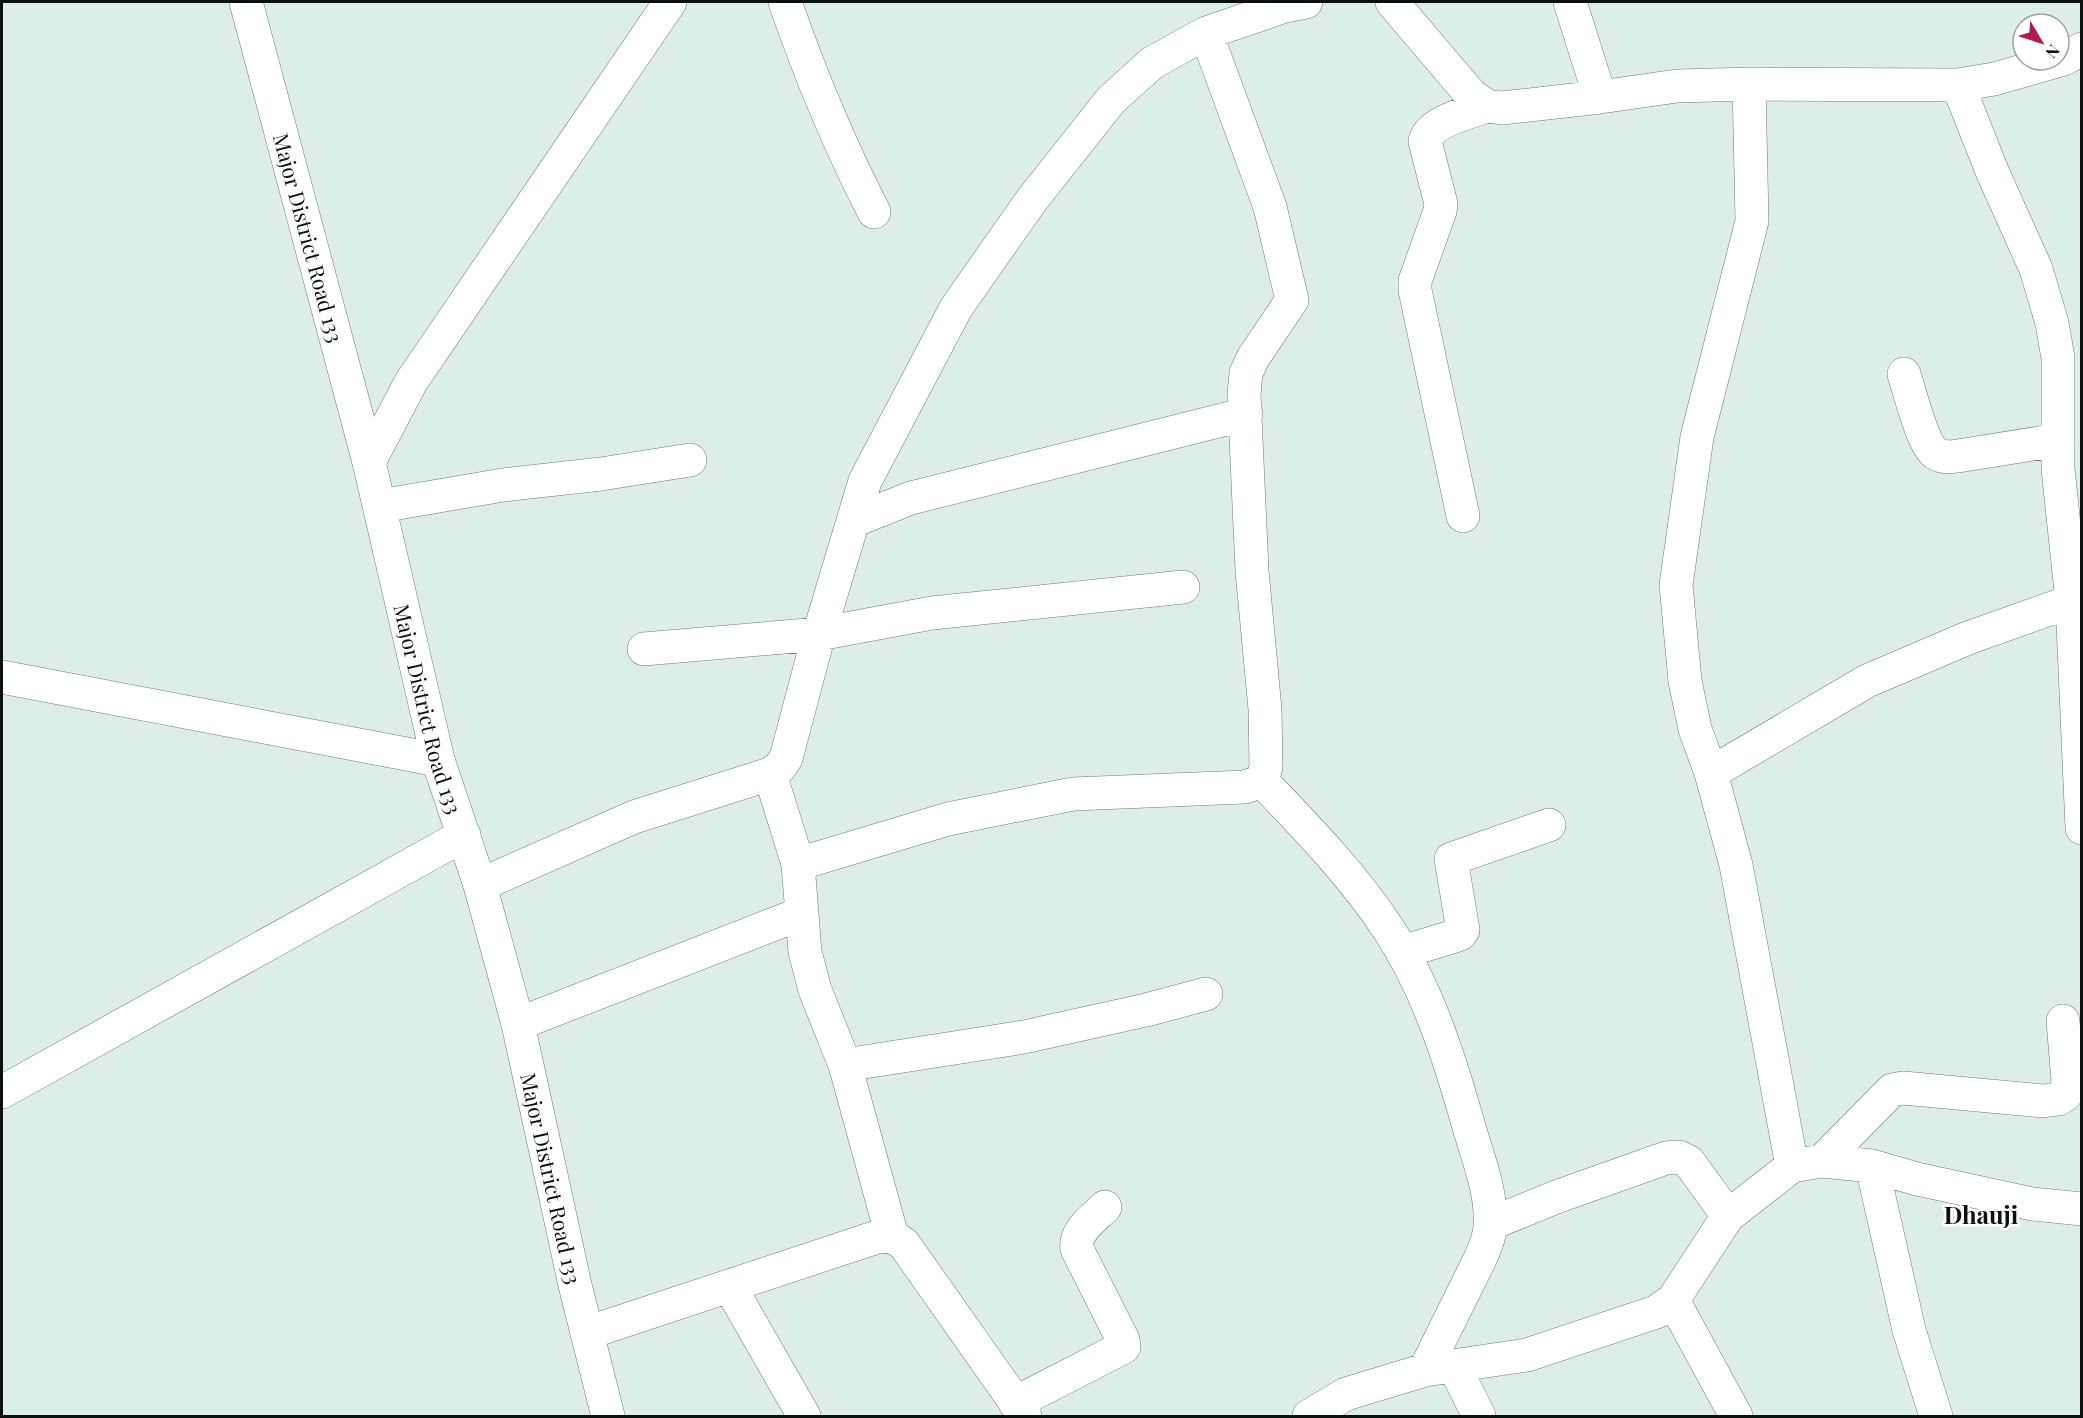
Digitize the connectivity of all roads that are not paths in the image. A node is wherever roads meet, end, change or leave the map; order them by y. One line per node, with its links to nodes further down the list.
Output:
1 (246, 2): 18 (street, Major District Road 133)
2 (670, 2): 18 (street)
3 (785, 2): 13 (street)
4 (1306, 2): 7 (street)
5 (1392, 2): 12 (street)
6 (1570, 2): 11 (street)
7 (1206, 33): 15 (street); 21 (street)
8 (2082, 49): 10 (street)
9 (1749, 84): 10 (street); 11 (street); 29 (street)
10 (1959, 85): 16 (street)
11 (1600, 97): 12 (street)
12 (1487, 106): 20 (street)
13 (874, 212)
14 (1904, 374): 16 (street)
15 (1246, 414): 21 (street); 31 (street)
16 (2058, 440): 23 (street)
17 (690, 460): 19 (street)
18 (369, 462): 19 (street, Major District Road 133)
19 (380, 506): 28 (street, Major District Road 133)
20 (1463, 516)
21 (853, 521): 24 (street)
22 (1183, 587): 24 (street)
23 (2072, 601): 27 (street); 29 (street)
24 (819, 634): 25 (street); 30 (street)
25 (644, 649)
26 (2, 677): 28 (street)
27 (2078, 679): 33 (street)
28 (438, 760): 34 (street, Major District Road 133)
29 (1711, 773): 44 (street)
30 (770, 774): 35 (street); 36 (street)
31 (1262, 781): 35 (street); 38 (street)
32 (1550, 825): 38 (street)
33 (2082, 828)
34 (464, 834): 36 (street, Major District Road 133); 43 (street)
35 (798, 864): 37 (street)
36 (480, 885): 41 (street, Major District Road 133)
37 (800, 914): 41 (street); 42 (street)
38 (1402, 951): 49 (street)
39 (1206, 994): 42 (street)
40 (2063, 1021): 44 (street)
41 (518, 1024): 53 (street, Major District Road 133)
42 (845, 1065): 50 (street)
43 (2, 1092)
44 (1807, 1164): 45 (street); 48 (street)
45 (1872, 1166): 47 (street); 61 (street)
46 (1105, 1207): 55 (street)
47 (2082, 1209)
48 (1728, 1216): 49 (street); 52 (street)
49 (1490, 1224): 54 (street)
50 (892, 1236): 51 (street); 55 (street)
51 (730, 1287): 53 (street); 57 (street)
52 (1673, 1300): 54 (street); 60 (street)
53 (587, 1334): 56 (street, Major District Road 133)
54 (1439, 1368): 58 (street); 59 (street)
55 (1020, 1410)
56 (608, 1416)
57 (804, 1416)
58 (1309, 1416)
59 (1479, 1416)
60 (1736, 1416)
61 (1936, 1416)

